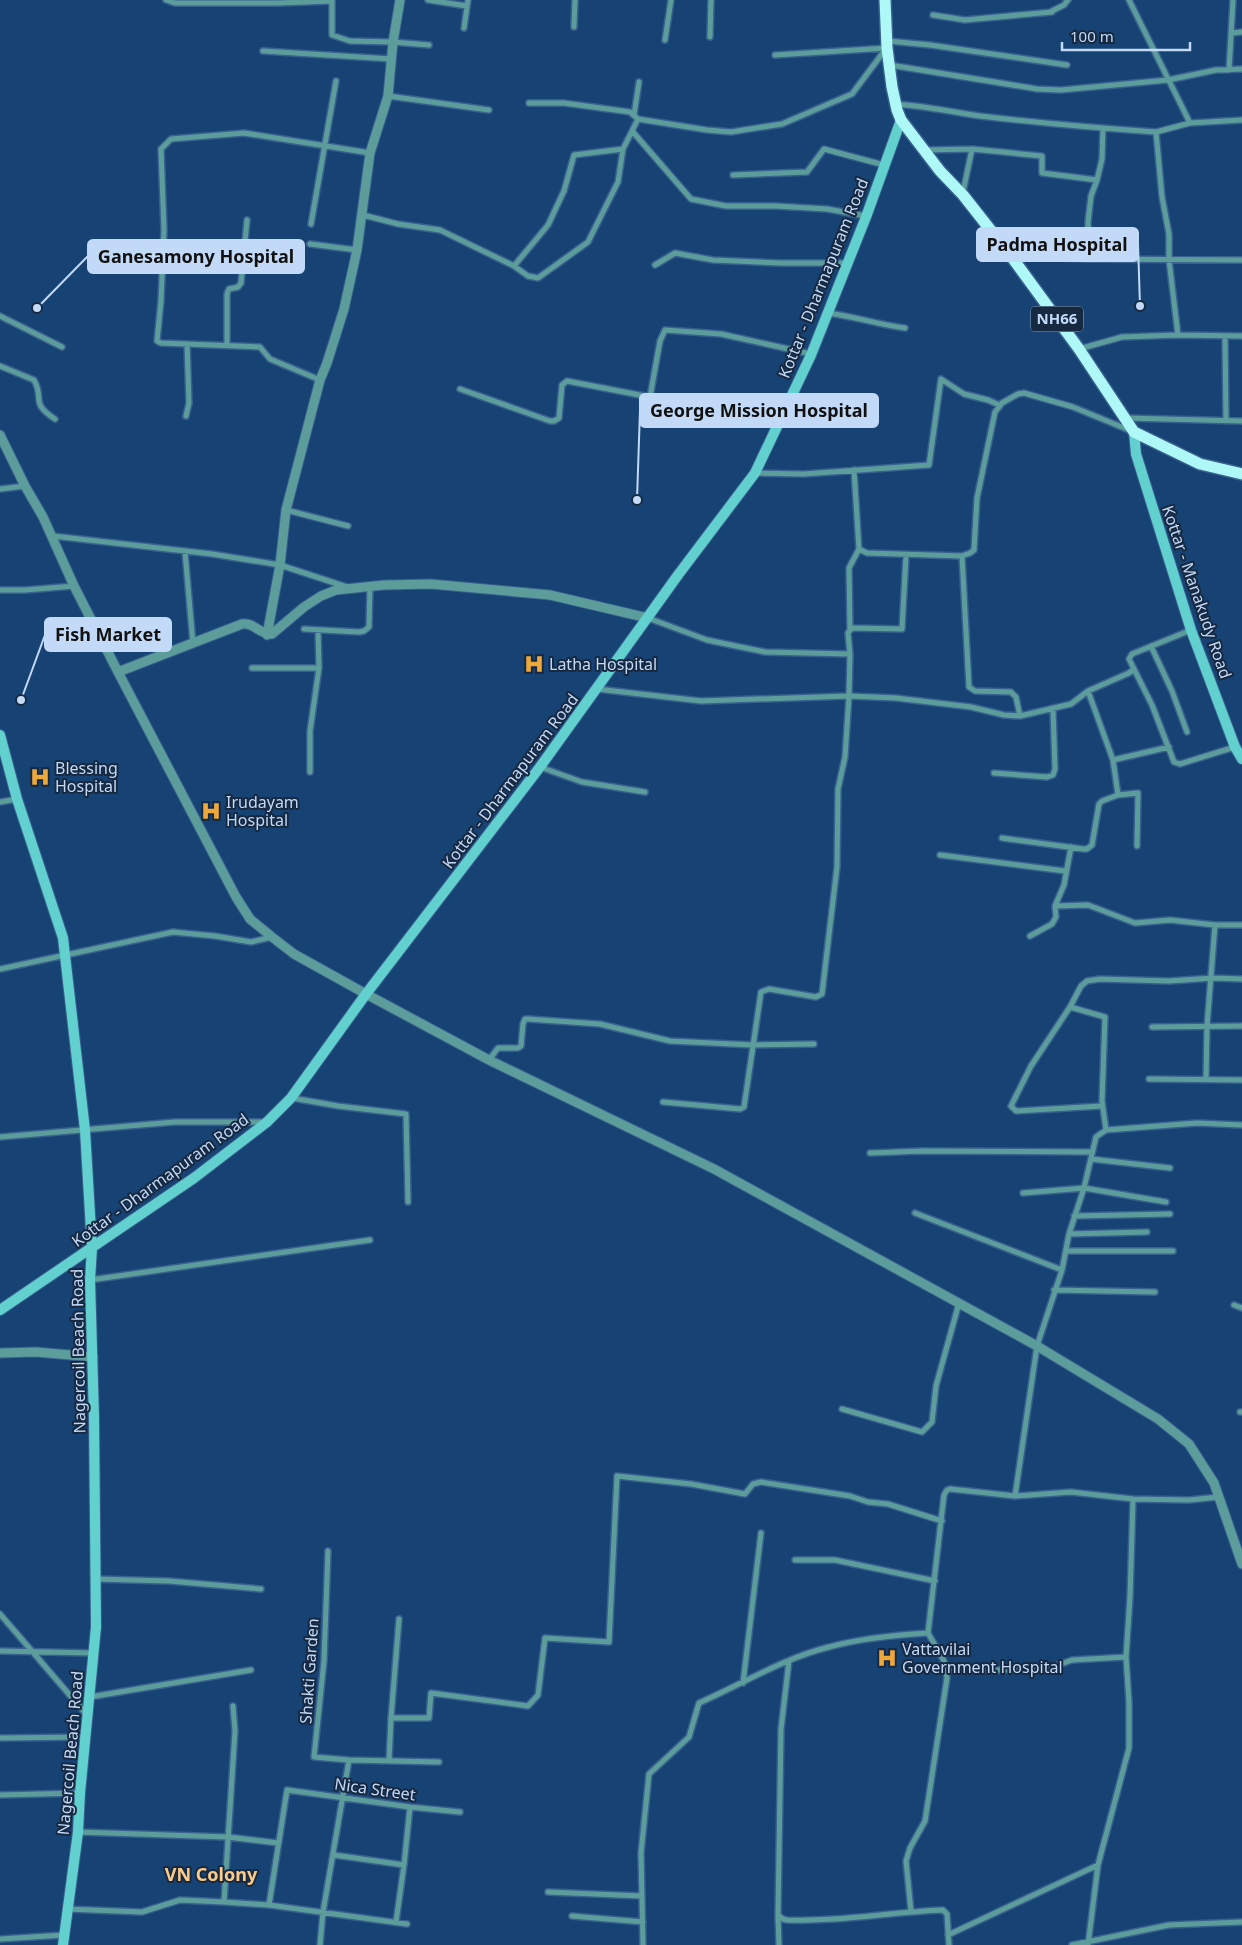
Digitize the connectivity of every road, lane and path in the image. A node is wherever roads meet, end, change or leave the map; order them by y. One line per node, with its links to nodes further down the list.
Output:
1 (166, 0): 2 (street)
2 (332, 0): 23 (street)
3 (400, 0): 23 (street)
4 (428, 0): 13 (street)
5 (468, 0): 13 (street)
6 (575, 0): 17 (street)
7 (671, 0): 22 (street)
8 (712, 0): 21 (street)
9 (885, 0): 24 (highway, NH66)
10 (1068, 0): 14 (street)
11 (1129, 0): 33 (street)
12 (1233, 0): 20 (street)
13 (467, 6): 18 (street)
14 (1052, 12): 15 (street); 16 (street)
15 (933, 15)
16 (1032, 16)
17 (574, 27)
18 (464, 28)
19 (1242, 32): 20 (street)
20 (1232, 33): 32 (street)
21 (710, 37)
22 (665, 40)
23 (393, 42): 25 (street); 28 (street)
24 (887, 44): 27 (street); 29 (highway, NH66); 30 (street); 40 (street)
25 (429, 45)
26 (263, 51): 28 (street)
27 (775, 55)
28 (391, 59): 36 (street)
29 (890, 65): 33 (street); 38 (highway, NH66)
30 (1067, 65)
31 (1242, 69): 32 (street)
32 (1230, 70): 33 (street)
33 (1168, 80): 43 (street)
34 (336, 81): 47 (street)
35 (639, 82): 40 (street)
36 (388, 96): 39 (street); 51 (street)
37 (529, 104): 40 (street)
38 (895, 104): 41 (highway, NH66); 44 (street)
39 (489, 110)
40 (636, 117): 45 (street)
41 (901, 120): 50 (highway, NH66); 52 (main road, Kottar - Dharmapuram Road)
42 (1242, 120): 43 (street)
43 (1190, 123): 46 (street)
44 (1103, 128): 46 (street); 54 (street)
45 (633, 132): 48 (street); 57 (street)
46 (1156, 132): 64 (street)
47 (324, 146): 51 (street); 59 (street); 75 (street)
48 (623, 149): 68 (street); 68 (street)
49 (972, 149): 50 (street); 54 (street); 55 (street)
50 (924, 150): 55 (highway, NH66)
51 (370, 153): 56 (street)
52 (884, 165): 53 (street); 57 (main road, Kottar - Dharmapuram Road)
53 (732, 175)
54 (1098, 180): 63 (street)
55 (963, 195): 62 (highway, NH66)
56 (363, 216): 61 (street); 68 (street)
57 (866, 217): 66 (main road, Kottar - Dharmapuram Road)
58 (247, 220): 76 (street)
59 (311, 224)
60 (310, 244): 61 (street)
61 (357, 250): 81 (street)
62 (1012, 256): 63 (street); 78 (highway, NH66)
63 (1089, 259): 64 (street)
64 (1169, 260): 65 (street); 72 (street)
65 (1242, 260)
66 (848, 262): 67 (street); 69 (main road, Kottar - Dharmapuram Road)
67 (655, 265)
68 (514, 266)
69 (827, 312): 71 (street); 79 (main road, Kottar - Dharmapuram Road)
70 (0, 316): 77 (street)
71 (905, 328)
72 (1178, 335): 73 (street); 78 (street)
73 (1225, 336): 74 (street); 89 (street)
74 (1242, 336)
75 (187, 344): 76 (street); 85 (street)
76 (226, 345): 81 (street)
77 (62, 347)
78 (1079, 349): 87 (highway, NH66)
79 (811, 355): 83 (street); 86 (main road, Kottar - Dharmapuram Road)
80 (0, 366): 88 (street)
81 (320, 380): 98 (street)
82 (460, 389): 83 (street)
83 (650, 397): 86 (street)
84 (999, 405): 91 (street); 93 (street); 104 (street)
85 (186, 416)
86 (780, 418): 94 (main road, Kottar - Dharmapuram Road)
87 (1126, 418): 89 (street); 91 (highway, NH66)
88 (55, 419)
89 (1226, 421): 90 (street)
90 (1242, 421)
91 (1134, 432): 95 (highway); 114 (main road, Kottar - Manakudy Road)
92 (0, 435): 96 (street)
93 (854, 470): 94 (street); 101 (street)
94 (755, 473): 110 (main road, Kottar - Dharmapuram Road)
95 (1242, 474)
96 (25, 486): 97 (street); 100 (street)
97 (0, 489)
98 (286, 510): 99 (street); 105 (street)
99 (348, 526)
100 (53, 536): 102 (street); 106 (street)
101 (859, 549): 103 (street); 113 (street)
102 (185, 552): 105 (street); 116 (street)
103 (906, 556): 104 (street); 113 (street)
104 (962, 556): 127 (street)
105 (280, 565): 108 (street); 115 (street)
106 (74, 586): 109 (street); 122 (street)
107 (370, 586): 108 (street); 110 (street); 112 (street)
108 (350, 588): 115 (street)
109 (0, 590)
110 (648, 618): 118 (street); 123 (main road, Kottar - Dharmapuram Road)
111 (304, 628): 112 (street)
112 (318, 630): 120 (street)
113 (850, 630): 118 (street)
114 (1191, 630): 117 (street); 131 (main road, Kottar - Manakudy Road)
115 (267, 635): 116 (street)
116 (193, 644): 122 (street)
117 (1151, 646): 121 (street); 128 (street)
118 (850, 654): 125 (street)
119 (252, 668): 120 (street)
120 (319, 668): 135 (street)
121 (1134, 669): 124 (street); 130 (street)
122 (118, 672): 150 (street)
123 (597, 689): 125 (street); 134 (main road, Kottar - Dharmapuram Road)
124 (1088, 691): 126 (street); 133 (street)
125 (849, 696): 127 (street); 161 (street)
126 (1054, 709): 127 (street); 136 (street)
127 (1020, 716)
128 (1187, 732)
129 (0, 735): 139 (main road, Nagercoil Beach Road)
130 (1169, 747): 131 (street); 133 (street)
131 (1235, 747): 132 (main road, Kottar - Manakudy Road)
132 (1242, 758)
133 (1113, 760): 138 (street)
134 (540, 767): 137 (street); 155 (main road, Kottar - Dharmapuram Road)
135 (310, 772)
136 (994, 773)
137 (645, 792)
138 (1118, 795): 142 (street); 143 (street)
139 (17, 799): 140 (street); 151 (main road, Nagercoil Beach Road)
140 (0, 802)
141 (1002, 838): 143 (street)
142 (1137, 846)
143 (1071, 847): 145 (street)
144 (940, 855): 145 (street)
145 (1065, 871): 146 (street)
146 (1055, 906): 148 (street); 149 (street)
147 (1242, 925): 148 (street)
148 (1215, 926): 153 (street)
149 (1030, 936)
150 (272, 937): 151 (street); 155 (street)
151 (64, 956): 152 (street); 171 (main road, Nagercoil Beach Road)
152 (0, 969)
153 (1212, 978): 154 (street); 156 (street); 157 (street)
154 (1242, 979)
155 (366, 994): 162 (street); 166 (main road, Kottar - Dharmapuram Road)
156 (1070, 1007): 168 (street); 168 (street)
157 (1208, 1026): 158 (street); 159 (street); 163 (street)
158 (1242, 1026)
159 (1152, 1027)
160 (814, 1044): 161 (street)
161 (753, 1045): 162 (street); 167 (street)
162 (490, 1060): 195 (street)
163 (1206, 1079): 164 (street); 165 (street)
164 (1149, 1080)
165 (1242, 1080)
166 (292, 1098): 169 (main road, Kottar - Dharmapuram Road); 180 (street)
167 (663, 1102)
168 (1102, 1106): 172 (street)
169 (267, 1122): 171 (street); 188 (main road, Kottar - Dharmapuram Road)
170 (1242, 1125): 172 (street)
171 (85, 1130): 173 (street); 188 (main road, Nagercoil Beach Road)
172 (1106, 1130): 174 (street)
173 (0, 1138)
174 (1092, 1152): 175 (street); 176 (street)
175 (870, 1153)
176 (1091, 1159): 177 (street); 178 (street)
177 (1170, 1168)
178 (1084, 1188): 179 (street); 181 (street); 184 (street)
179 (1024, 1193)
180 (408, 1202)
181 (1166, 1202)
182 (915, 1213): 191 (street)
183 (1170, 1214): 184 (street)
184 (1074, 1216): 186 (street)
185 (1147, 1232): 186 (street)
186 (1069, 1234): 189 (street)
187 (370, 1240): 192 (street)
188 (92, 1248): 192 (main road, Nagercoil Beach Road); 198 (main road, Kottar - Dharmapuram Road)
189 (1066, 1251): 190 (street); 191 (street)
190 (1172, 1251)
191 (1062, 1270): 193 (street)
192 (90, 1280): 201 (main road, Nagercoil Beach Road)
193 (1054, 1290): 194 (street); 199 (street)
194 (1155, 1292)
195 (959, 1302): 199 (street); 202 (street)
196 (1234, 1305): 197 (street)
197 (1242, 1308)
198 (0, 1310)
199 (1037, 1346): 203 (street); 204 (street)
200 (0, 1353): 201 (street)
201 (93, 1357): 211 (main road, Nagercoil Beach Road)
202 (842, 1409)
203 (1015, 1496): 205 (street); 206 (street)
204 (1219, 1497): 205 (street); 210 (street)
205 (1133, 1499): 220 (street)
206 (942, 1521): 212 (street); 228 (street)
207 (760, 1533): 224 (street)
208 (328, 1551): 231 (street, Shakti Garden)
209 (795, 1560): 212 (street)
210 (1242, 1564)
211 (96, 1578): 213 (street); 219 (main road, Nagercoil Beach Road)
212 (935, 1581): 216 (street)
213 (261, 1589)
214 (0, 1614): 218 (street)
215 (399, 1619): 228 (street)
216 (928, 1633): 221 (street); 223 (street)
217 (0, 1651): 218 (street)
218 (33, 1652): 219 (street); 227 (street)
219 (94, 1653): 225 (main road, Nagercoil Beach Road)
220 (1126, 1657): 223 (street); 244 (street)
221 (789, 1661): 224 (street); 252 (street)
222 (251, 1670): 225 (street)
223 (947, 1670): 250 (street)
224 (743, 1683): 246 (street)
225 (90, 1697): 227 (main road, Nagercoil Beach Road)
226 (233, 1706): 240 (street)
227 (88, 1717): 229 (main road, Nagercoil Beach Road)
228 (391, 1718): 232 (street)
229 (86, 1737): 230 (street); 234 (main road, Nagercoil Beach Road)
230 (0, 1738)
231 (349, 1760): 232 (street); 236 (street)
232 (389, 1761): 233 (street)
233 (439, 1762)
234 (80, 1794): 235 (street); 239 (main road, Nagercoil Beach Road)
235 (0, 1795)
236 (344, 1798): 237 (street, Nica Street); 241 (street, Nica Street); 242 (street)
237 (410, 1808): 238 (street, Nica Street); 243 (street)
238 (460, 1812)
239 (78, 1832): 240 (street); 249 (main road, Nagercoil Beach Road)
240 (228, 1837): 241 (street); 247 (street)
241 (278, 1843): 248 (street)
242 (334, 1855): 243 (street); 251 (street)
243 (404, 1865): 254 (street)
244 (1098, 1865): 258 (street); 261 (street)
245 (548, 1892): 246 (street)
246 (642, 1896): 255 (street)
247 (224, 1902): 248 (street); 249 (street)
248 (270, 1905): 251 (street)
249 (67, 1909): 260 (main road, Nagercoil Beach Road)
250 (911, 1911): 252 (street); 258 (street)
251 (324, 1912): 254 (street); 262 (street)
252 (778, 1915): 264 (street)
253 (572, 1916): 255 (street)
254 (396, 1922): 257 (street)
255 (643, 1922): 263 (street)
256 (1242, 1922): 261 (street)
257 (407, 1924)
258 (948, 1935): 265 (street)
259 (0, 1939): 260 (street)
260 (64, 1940)
261 (1088, 1943): 266 (street)
262 (320, 1945)
263 (643, 1945)
264 (779, 1945)
265 (949, 1945)
266 (1072, 1945)

